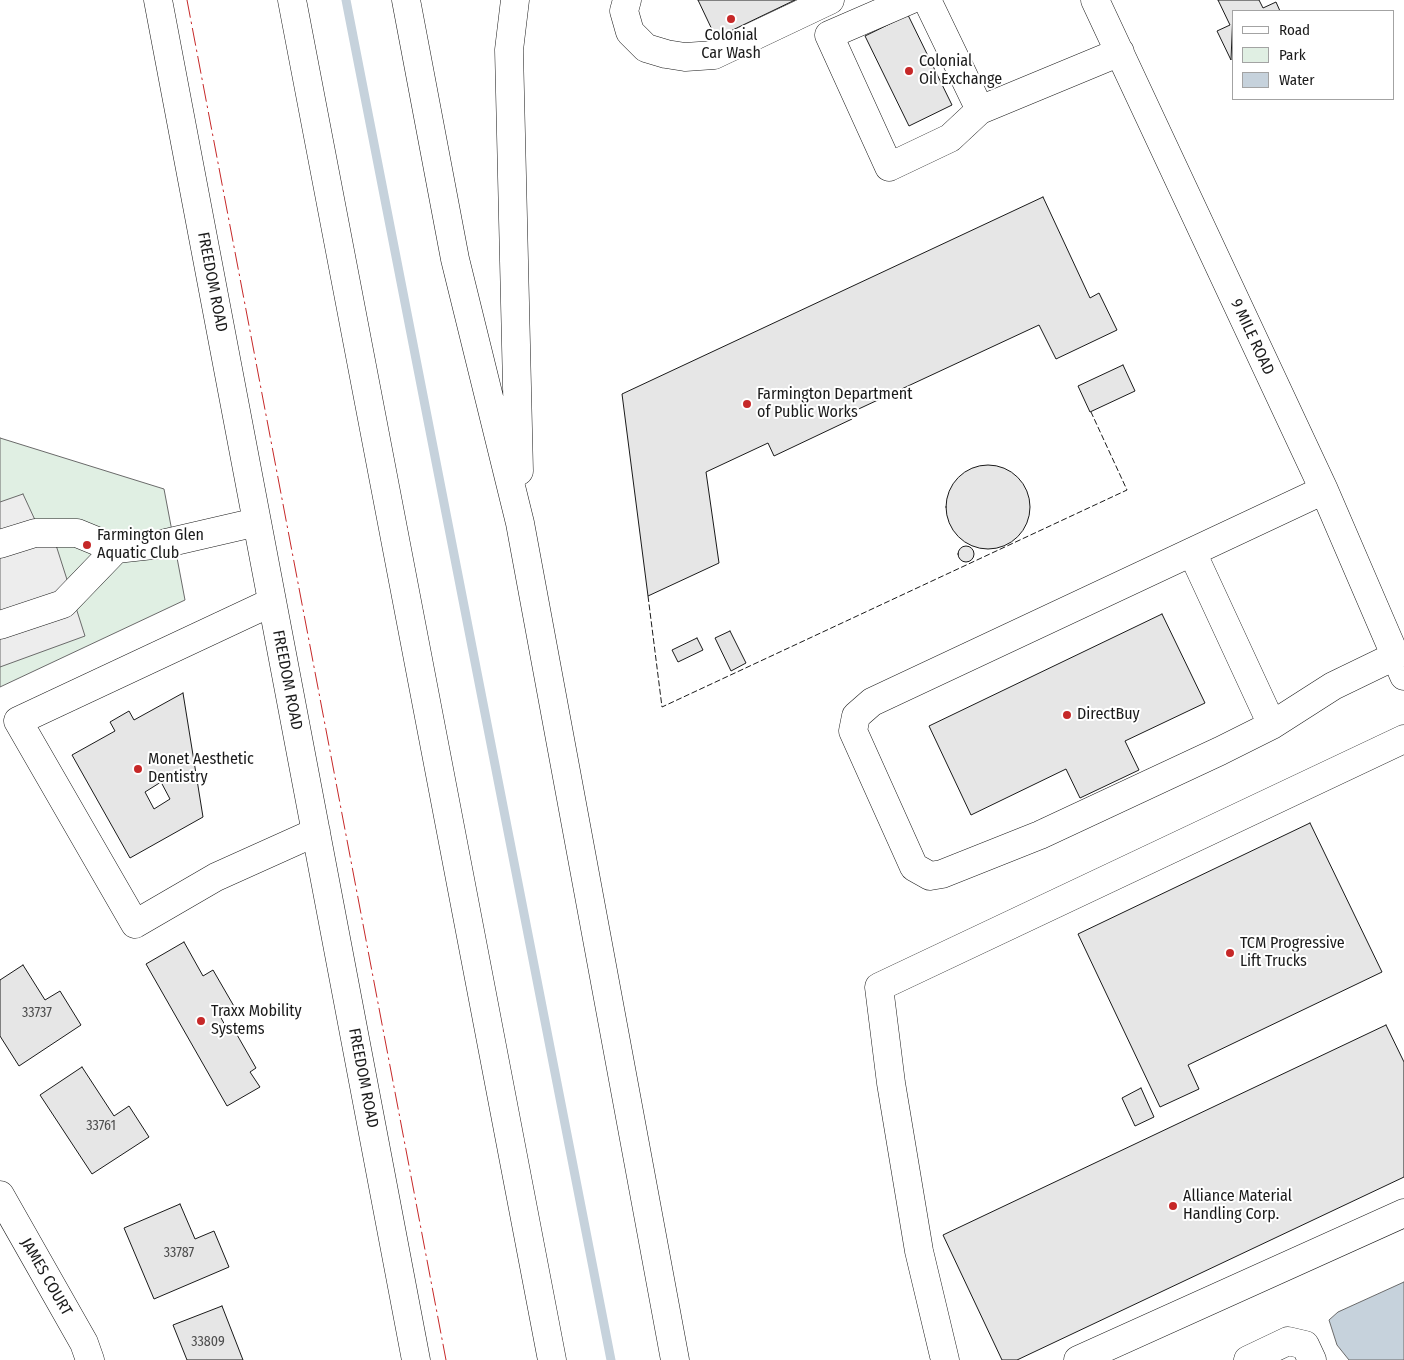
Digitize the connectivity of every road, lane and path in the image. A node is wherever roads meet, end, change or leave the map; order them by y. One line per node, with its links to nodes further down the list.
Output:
1 (158, 0): 13 (main road, FREEDOM ROAD)
2 (292, 0): 28 (main road)
3 (406, 0): 14 (main road)
4 (515, 0): 14 (main road)
5 (627, 0): 6 (main road)
6 (830, 0)
7 (910, 0): 11 (main road)
8 (927, 0): 11 (main road)
9 (1095, 0): 10 (main road, 9 MILE ROAD)
10 (1120, 52): 11 (main road); 12 (main road, 9 MILE ROAD)
11 (980, 110)
12 (1324, 490): 17 (main road); 20 (main road, 9 MILE ROAD)
13 (258, 522): 16 (main road); 18 (main road, FREEDOM ROAD)
14 (520, 523): 29 (main road)
15 (0, 544): 16 (main road)
16 (116, 548): 19 (main road)
17 (1192, 552): 21 (main road); 21 (main road)
18 (272, 602): 23 (main road, FREEDOM ROAD); 23 (main road)
19 (0, 625)
20 (1399, 666): 21 (main road)
21 (1272, 725)
22 (1404, 739): 30 (main road)
23 (316, 832): 27 (main road, FREEDOM ROAD)
24 (0, 1195): 26 (main road, JAMES COURT)
25 (1404, 1213): 31 (main road)
26 (90, 1360)
27 (416, 1360)
28 (552, 1360)
29 (675, 1360)
30 (945, 1360)
31 (1078, 1360)
32 (1248, 1360): 33 (main road)
33 (1312, 1360)

